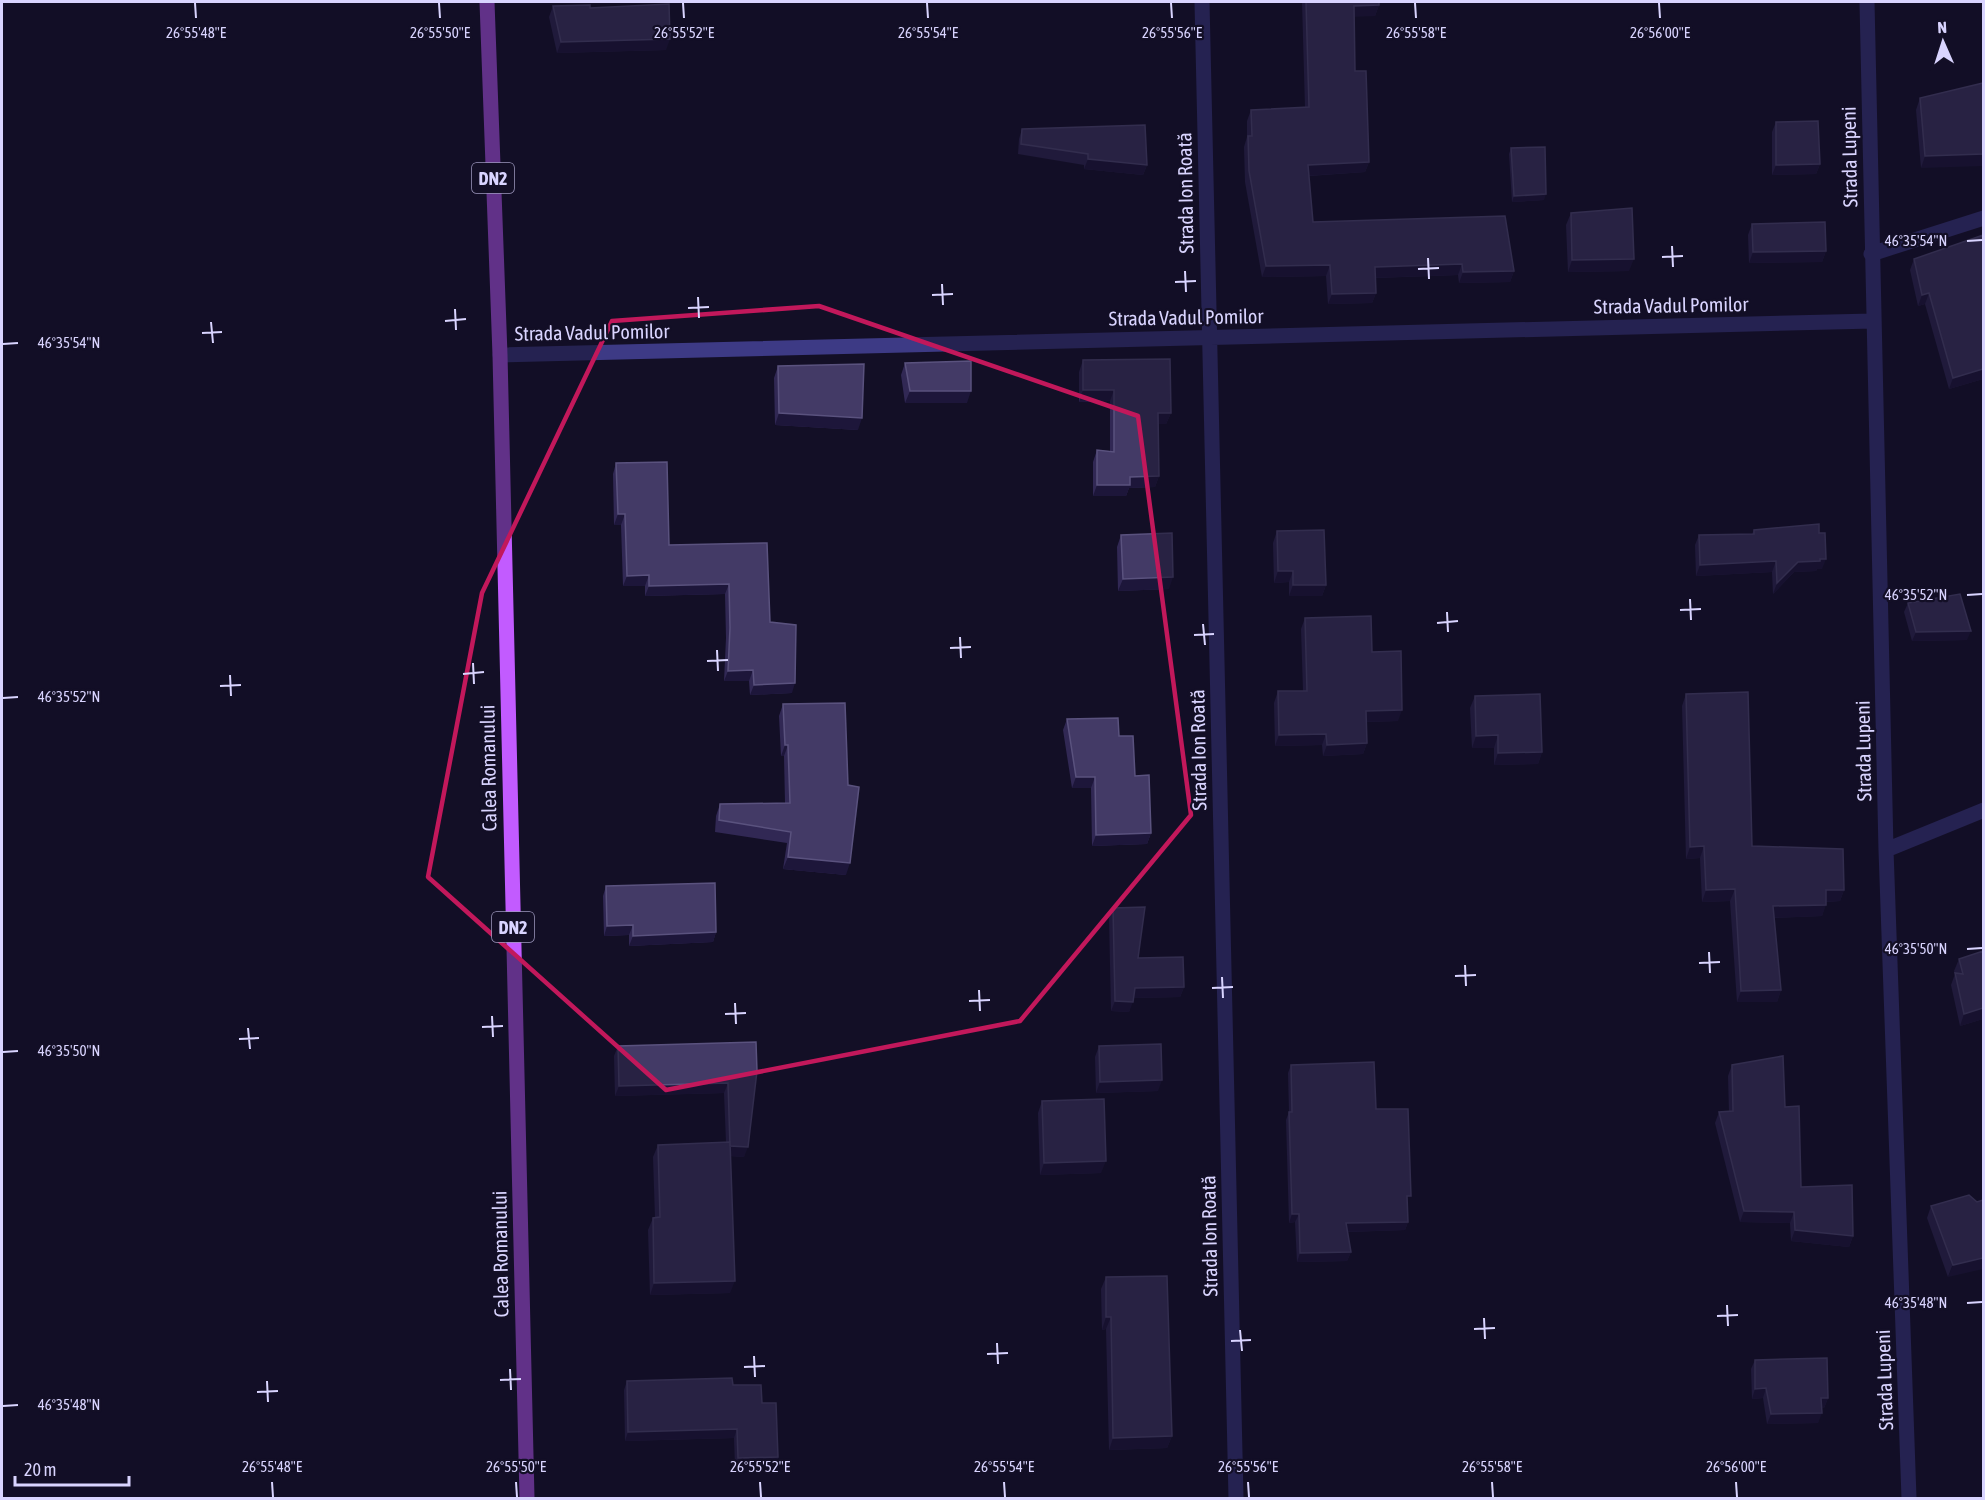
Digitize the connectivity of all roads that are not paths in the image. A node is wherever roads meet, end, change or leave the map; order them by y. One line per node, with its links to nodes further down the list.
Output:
1 (487, 2): 8 (main road, Calea Romanului / DN2)
2 (1202, 2): 7 (street, Strada Ion Roată)
3 (1867, 2): 5 (street, Strada Lupeni)
4 (1983, 218): 5 (street)
5 (1871, 254): 6 (street, Strada Lupeni)
6 (1873, 321): 7 (street, Strada Vadul Pomilor); 10 (street, Strada Lupeni)
7 (1209, 337): 8 (street, Strada Vadul Pomilor); 12 (street, Strada Ion Roată)
8 (500, 356): 11 (main road, Calea Romanului / DN2)
9 (1983, 810): 10 (street)
10 (1886, 850): 13 (street, Strada Lupeni)
11 (527, 1498)
12 (1236, 1498)
13 (1909, 1498)

